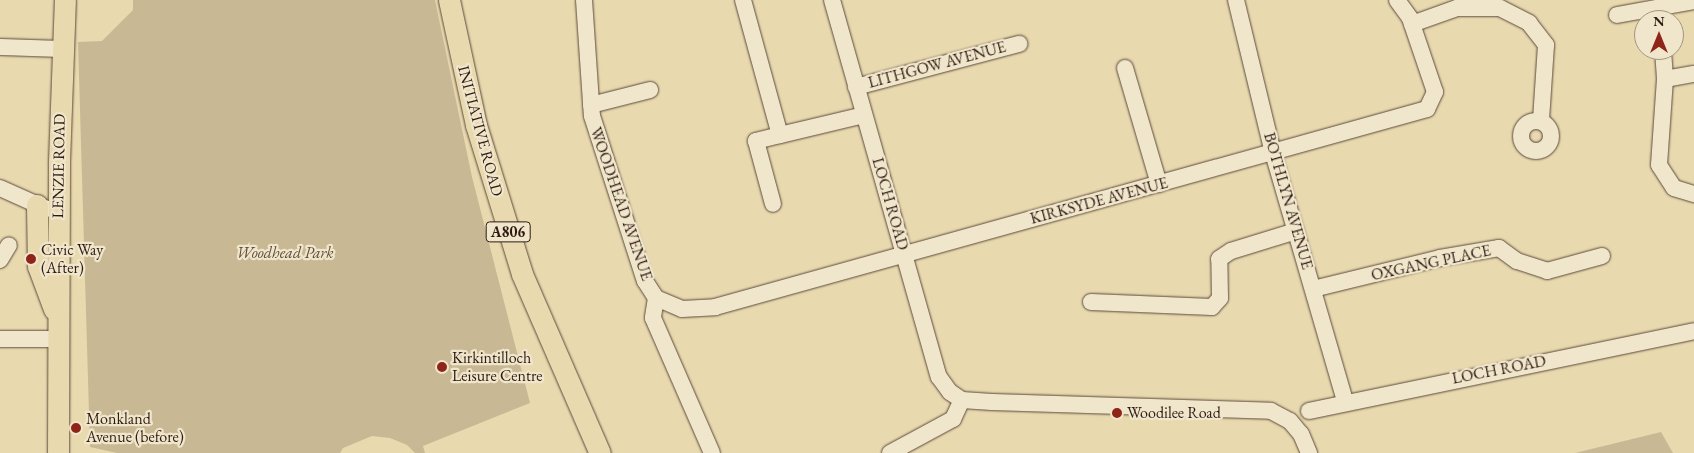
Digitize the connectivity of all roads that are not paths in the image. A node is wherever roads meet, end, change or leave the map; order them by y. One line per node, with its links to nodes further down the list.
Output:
1 (65, 0): 15 (main road, LENZIE ROAD)
2 (449, 0): 48 (main road, INITIATIVE ROAD / A806)
3 (584, 0): 22 (street, WOODHEAD AVENUE)
4 (744, 0): 25 (street)
5 (832, 0): 20 (street, LOCH ROAD)
6 (1236, 0): 26 (street, BOTHLYN AVENUE)
7 (1397, 0): 12 (street, KIRKSYDE AVENUE)
8 (1694, 1): 9 (street)
9 (1668, 10)
10 (1634, 15): 11 (street)
11 (1617, 16)
12 (1412, 24): 24 (street); 26 (street, KIRKSYDE AVENUE)
13 (1019, 44): 20 (street, LITHGOW AVENUE)
14 (0, 47): 15 (street)
15 (61, 49): 32 (main road, LENZIE ROAD)
16 (1663, 60): 19 (street)
17 (1125, 68): 27 (street)
18 (1694, 74): 19 (street)
19 (1665, 79): 29 (street)
20 (856, 87): 23 (street, LOCH ROAD)
21 (650, 90): 22 (street)
22 (591, 105): 39 (street, WOODHEAD AVENUE)
23 (864, 115): 25 (street); 35 (street, LOCH ROAD)
24 (1541, 121)
25 (780, 135): 30 (street)
26 (1273, 153): 27 (street, KIRKSYDE AVENUE); 33 (street, BOTHLYN AVENUE)
27 (1159, 184): 35 (street, KIRKSYDE AVENUE)
28 (0, 188): 31 (street)
29 (1694, 194)
30 (773, 204)
31 (36, 205): 32 (street); 41 (main road)
32 (58, 214): 41 (main road, LENZIE ROAD)
33 (1296, 231): 38 (street, BOTHLYN AVENUE); 40 (street)
34 (9, 245): 37 (street)
35 (904, 253): 39 (street, KIRKSYDE AVENUE); 44 (street, LOCH ROAD)
36 (1602, 256): 38 (street, OXGANG PLACE)
37 (0, 260)
38 (1313, 289): 45 (street, BOTHLYN AVENUE)
39 (656, 298): 49 (street, WOODHEAD AVENUE)
40 (1091, 302)
41 (58, 330): 43 (street); 47 (main road, LENZIE ROAD)
42 (1693, 332): 45 (street, LOCH ROAD)
43 (0, 339)
44 (962, 400): 50 (street); 51 (street)
45 (1345, 401): 46 (street, LOCH ROAD)
46 (1309, 411)
47 (58, 453)
48 (600, 453)
49 (712, 453)
50 (890, 453)
51 (1309, 453)

